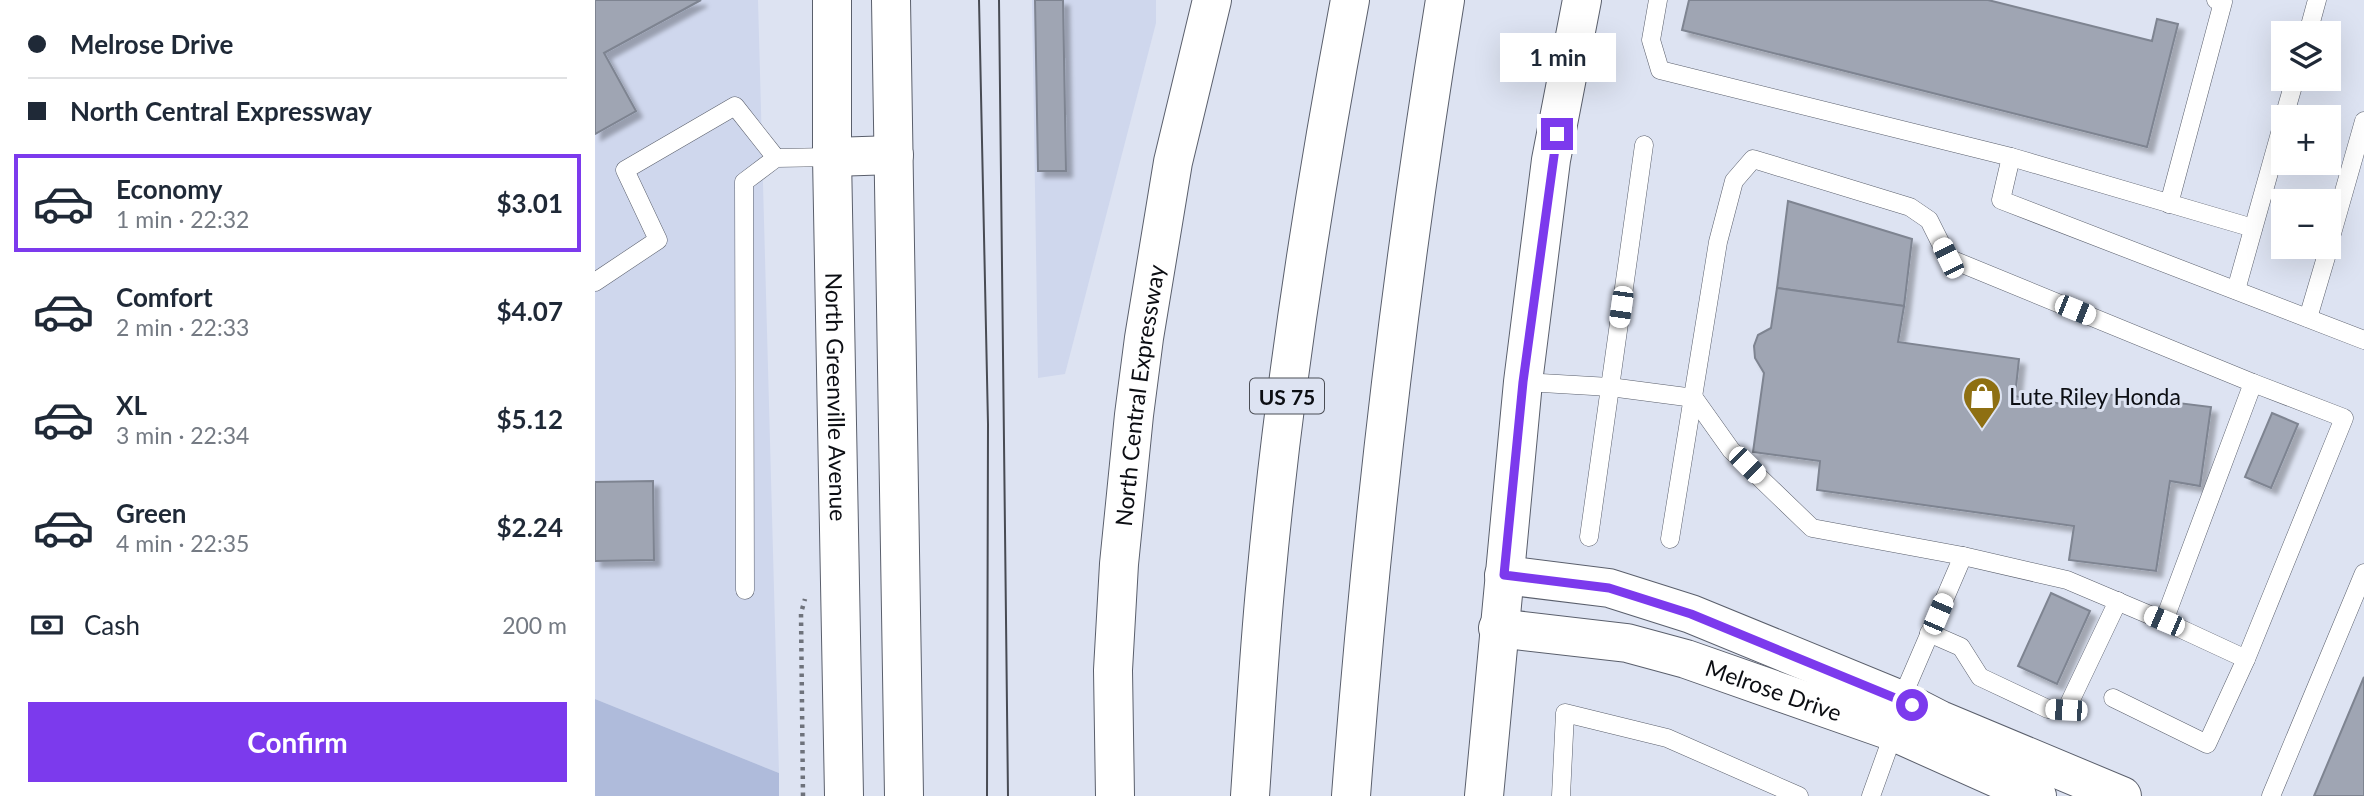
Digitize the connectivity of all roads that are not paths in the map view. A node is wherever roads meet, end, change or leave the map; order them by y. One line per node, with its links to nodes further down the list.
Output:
1 (832, 0): 14 (main road, North Greenville Avenue)
2 (891, 0): 13 (main road)
3 (1212, 0): 45 (main road, North Central Expressway)
4 (1350, 0): 46 (main road, US 75)
5 (1445, 0): 47 (main road)
6 (1582, 0): 26 (main road)
7 (1658, 0): 15 (lane)
8 (2216, 0): 19 (lane)
9 (2317, 0): 10 (lane)
10 (2311, 21)
11 (2364, 121): 18 (lane)
12 (1644, 145): 28 (lane)
13 (894, 155): 14 (main road); 44 (main road)
14 (832, 157): 16 (lane); 43 (main road, North Greenville Avenue)
15 (2011, 157): 19 (lane); 23 (lane)
16 (776, 158): 22 (lane); 35 (lane)
17 (2271, 164): 20 (lane)
18 (2341, 203)
19 (2169, 204): 20 (lane)
20 (2253, 228): 23 (lane)
21 (2325, 259): 24 (lane)
22 (595, 282)
23 (2236, 290): 24 (lane)
24 (2308, 318): 25 (lane)
25 (2364, 340)
26 (1523, 382): 28 (lane); 34 (main road)
27 (2253, 383): 29 (lane); 37 (lane); 40 (lane)
28 (1610, 387): 29 (lane); 30 (lane)
29 (1694, 398): 31 (lane); 32 (lane)
30 (1589, 537)
31 (1670, 539)
32 (1963, 556): 36 (lane); 39 (lane)
33 (2364, 573): 54 (lane)
34 (1504, 575): 38 (main road); 42 (main road, Melrose Drive)
35 (745, 590)
36 (2118, 601): 37 (lane); 39 (lane)
37 (2164, 621): 40 (lane)
38 (1498, 628): 42 (main road, Melrose Drive); 48 (main road)
39 (1929, 634): 42 (lane)
40 (2246, 659): 41 (lane)
41 (2113, 698)
42 (1897, 716): 51 (lane); 52 (main road, Melrose Drive); 53 (main road, Melrose Drive)
43 (844, 796)
44 (904, 796)
45 (1115, 796)
46 (1250, 796)
47 (1351, 796)
48 (1484, 796)
49 (1561, 796): 50 (lane)
50 (1799, 796)
51 (1871, 796)
52 (2038, 796)
53 (2122, 796)
54 (2271, 796)

